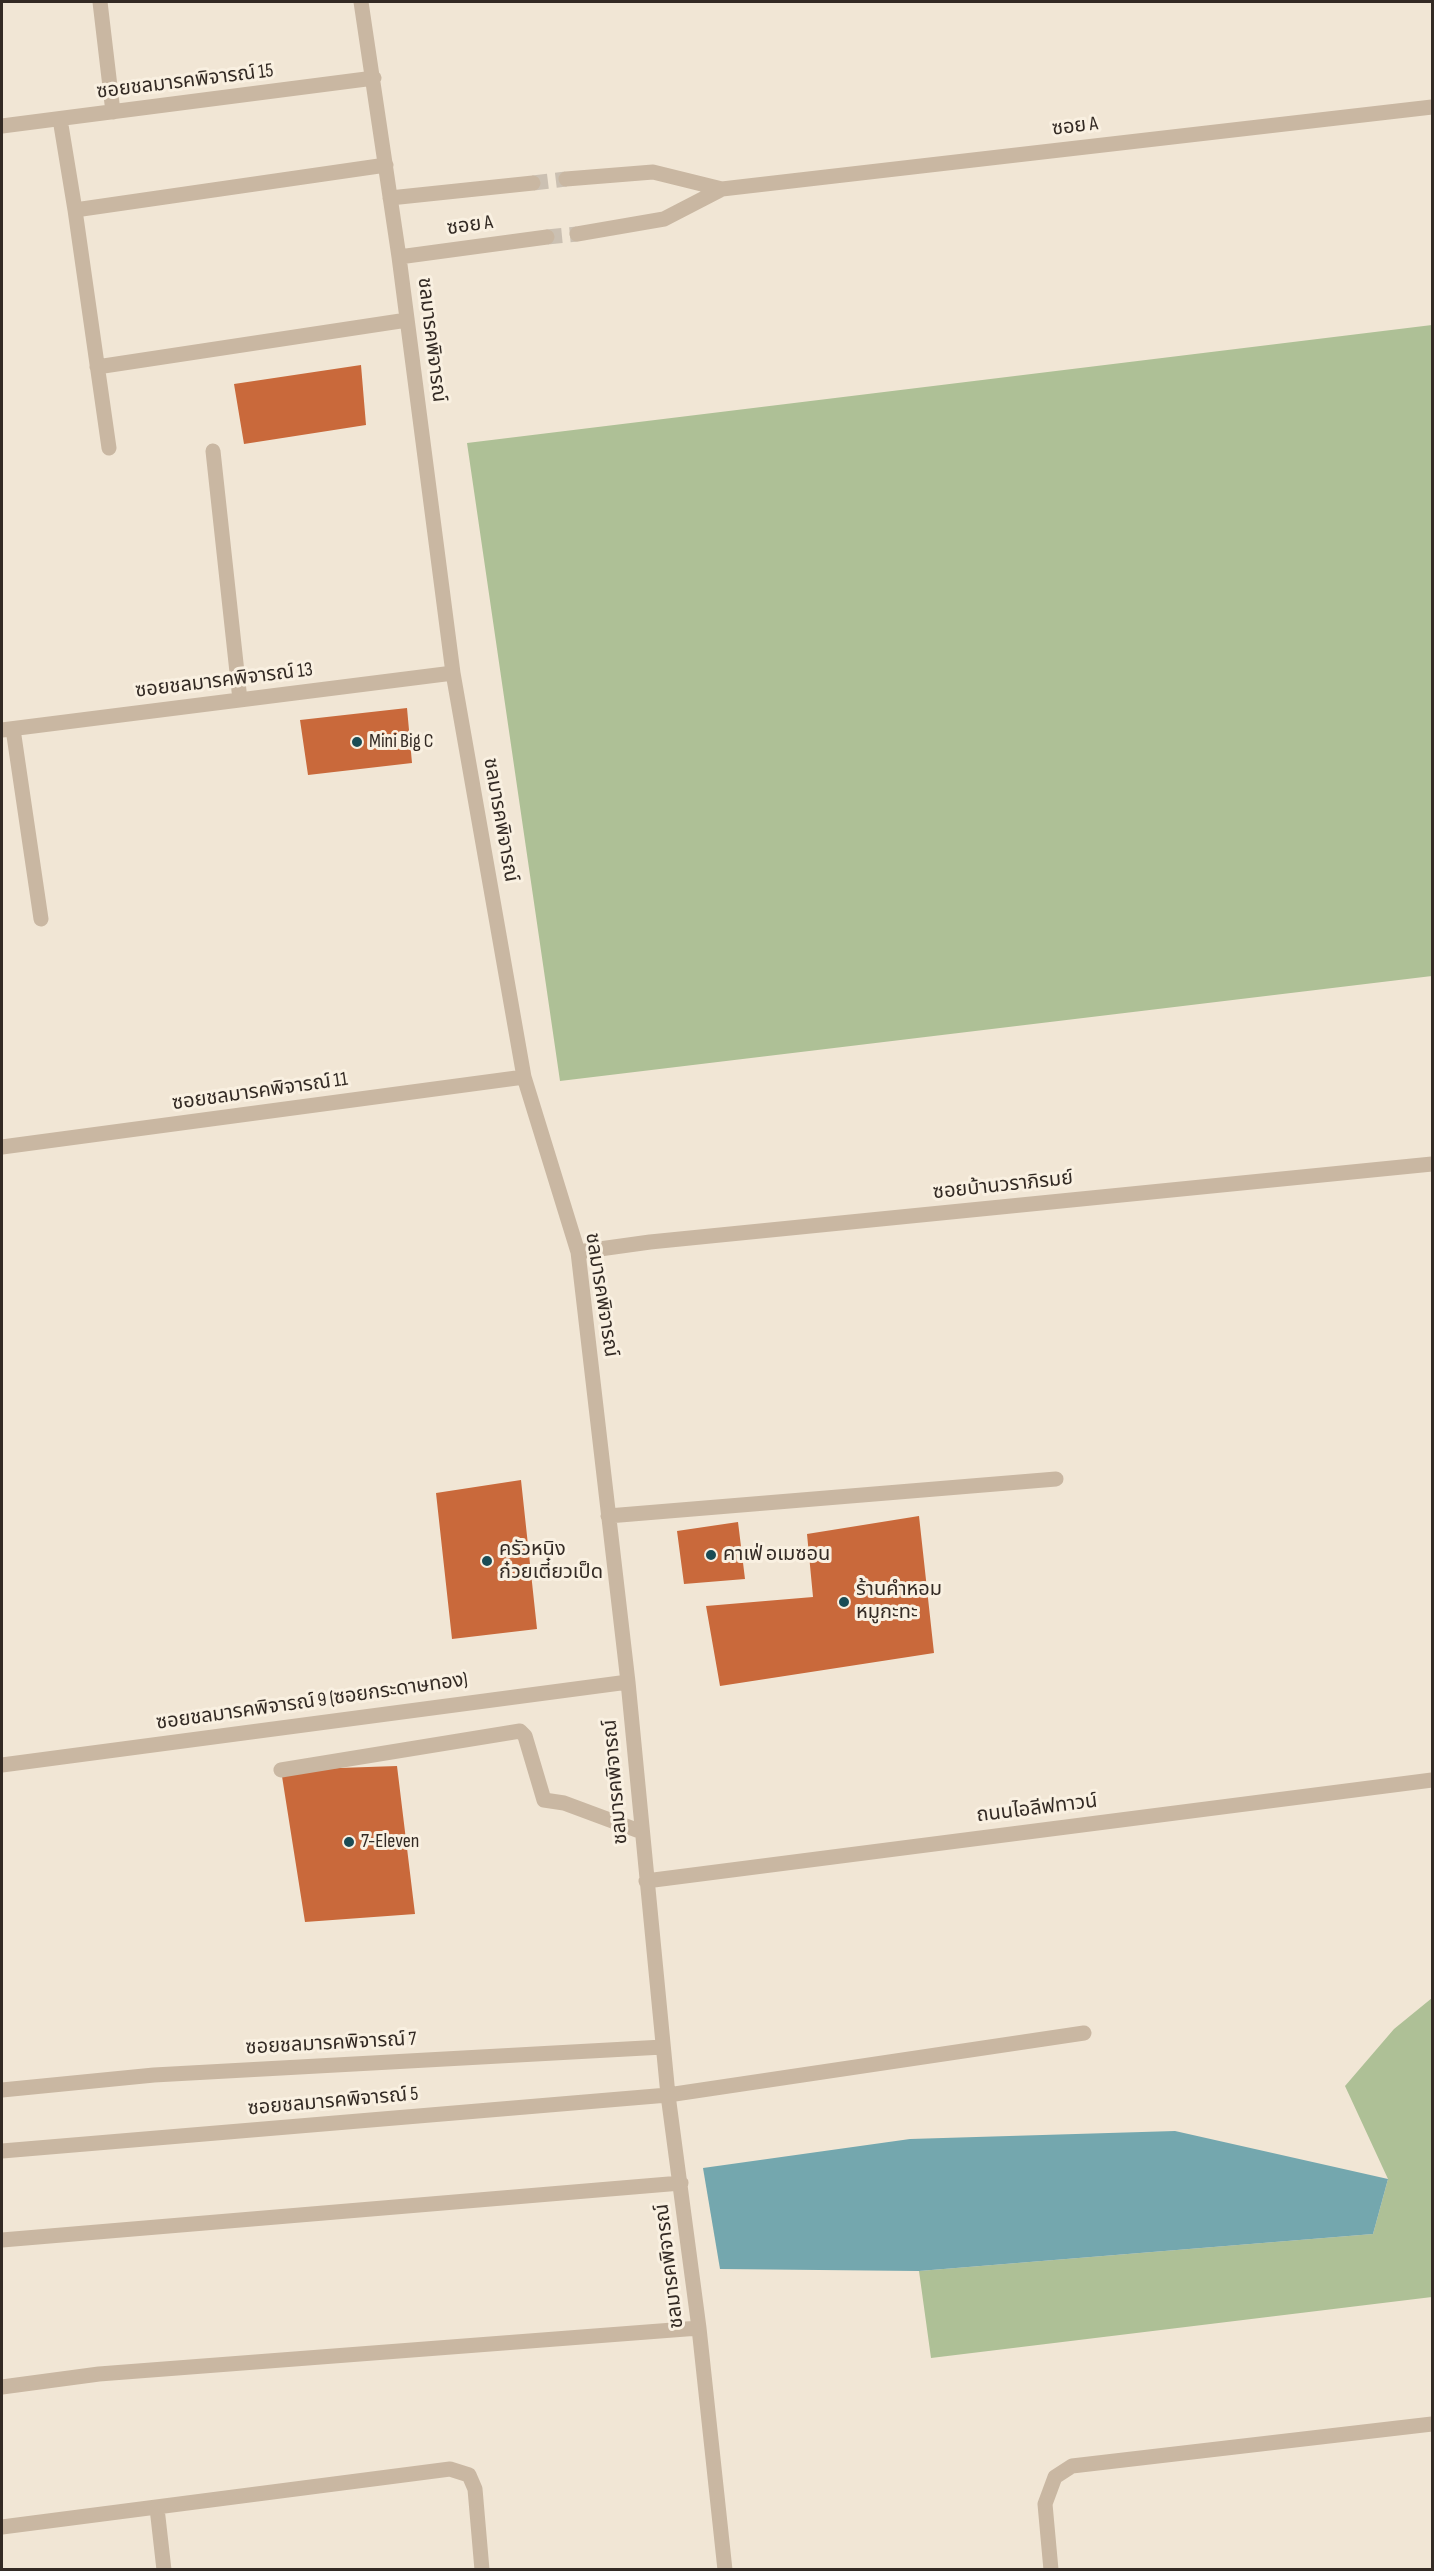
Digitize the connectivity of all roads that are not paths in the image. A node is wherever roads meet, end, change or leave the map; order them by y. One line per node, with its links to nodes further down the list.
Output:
1 (100, 2): 5 (street)
2 (361, 2): 3 (street, ชลมารคพิจารณ์)
3 (374, 78): 5 (street, ซอยชลมารคพิจารณ์ 15); 8 (street, ชลมารคพิจารณ์)
4 (1432, 107): 11 (street, ซอย A)
5 (113, 112): 6 (street, ซอยชลมารคพิจารณ์ 15)
6 (60, 119): 7 (street, ซอยชลมารคพิจารณ์ 15); 13 (street)
7 (2, 126)
8 (386, 165): 12 (street, ชลมารคพิจารณ์); 13 (street)
9 (567, 179): 11 (street, ซอย A)
10 (533, 183): 12 (street, ซอย A)
11 (722, 189): 14 (street, ซอย A)
12 (390, 198): 16 (street, ชลมารคพิจารณ์)
13 (75, 210): 18 (street)
14 (577, 234)
15 (547, 237): 16 (street, ซอย A)
16 (399, 257): 17 (street, ชลมารคพิจารณ์)
17 (407, 320): 18 (street); 21 (street, ชลมารคพิจารณ์)
18 (98, 367): 19 (street)
19 (109, 448)
20 (213, 452): 22 (street)
21 (453, 673): 22 (street, ซอยชลมารคพิจารณ์ 13); 25 (street, ชลมารคพิจารณ์)
22 (240, 700): 23 (street, ซอยชลมารคพิจารณ์ 13)
23 (7, 729): 24 (street)
24 (42, 919)
25 (524, 1077): 26 (street, ซอยชลมารคพิจารณ์ 11); 28 (street, ชลมารคพิจารณ์)
26 (2, 1148)
27 (1432, 1164): 28 (street, ซอยบ้านวราภิรมย์)
28 (578, 1252): 30 (street, ชลมารคพิจารณ์)
29 (1056, 1479): 30 (street)
30 (608, 1516): 31 (street, ชลมารคพิจารณ์)
31 (628, 1682): 32 (street, ซอยชลมารคพิจารณ์ 9 (ซอยกระดาษทอง)); 35 (street, ชลมารคพิจารณ์)
32 (2, 1765)
33 (281, 1770): 35 (street)
34 (1432, 1780): 36 (street, ถนนไอลีฟทาวน์)
35 (642, 1832): 36 (street, ชลมารคพิจารณ์)
36 (646, 1881): 38 (street, ชลมารคพิจารณ์)
37 (1084, 2033): 40 (street, ซอยชลมารคพิจารณ์ 5)
38 (663, 2047): 39 (street, ซอยชลมารคพิจารณ์ 7); 40 (street, ชลมารคพิจารณ์)
39 (2, 2090)
40 (668, 2095): 41 (street, ซอยชลมารคพิจารณ์ 5); 42 (street, ชลมารคพิจารณ์)
41 (2, 2151)
42 (681, 2183): 43 (street); 44 (street, ชลมารคพิจารณ์)
43 (2, 2240)
44 (699, 2328): 45 (street); 51 (street, ชลมารคพิจารณ์)
45 (2, 2387)
46 (1432, 2424): 52 (street)
47 (157, 2508): 48 (street); 49 (street); 50 (street)
48 (2, 2527)
49 (164, 2570)
50 (482, 2570)
51 (725, 2570)
52 (1051, 2570)

